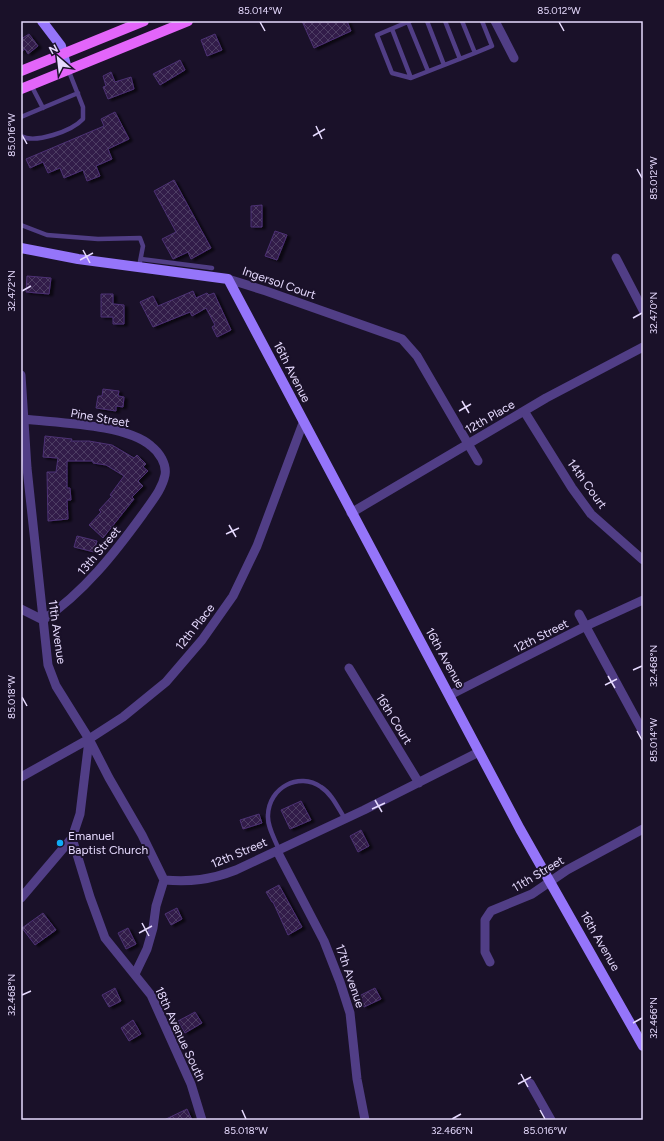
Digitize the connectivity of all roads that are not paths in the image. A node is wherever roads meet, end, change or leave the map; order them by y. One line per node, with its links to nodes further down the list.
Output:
1 (42, 21): 11 (street)
2 (144, 21): 11 (main road)
3 (409, 21): 10 (lane); 18 (lane)
4 (427, 21): 15 (lane)
5 (445, 21): 14 (lane)
6 (462, 21): 12 (lane)
7 (482, 21): 12 (lane)
8 (495, 21): 13 (street)
9 (185, 22): 16 (main road)
10 (392, 29): 19 (lane); 19 (lane)
11 (63, 53): 16 (street); 17 (main road)
12 (476, 53): 14 (lane)
13 (514, 58)
14 (460, 59): 15 (lane)
15 (444, 65): 18 (lane)
16 (67, 69): 20 (main road); 22 (lane)
17 (21, 71)
18 (428, 71): 19 (lane)
19 (411, 78)
20 (31, 85): 21 (main road); 23 (lane)
21 (21, 89)
22 (78, 93): 23 (lane); 25 (lane)
23 (43, 108): 24 (lane)
24 (21, 117)
25 (21, 136)
26 (21, 225): 29 (lane)
27 (21, 248): 29 (street, Ingersol Court)
28 (616, 258): 32 (street)
29 (140, 263): 30 (lane); 31 (street, Ingersol Court)
30 (212, 268)
31 (228, 279): 38 (street, 16th Avenue); 39 (street, Ingersol Court)
32 (640, 297): 33 (street)
33 (643, 310)
34 (643, 346): 36 (street, 12th Place)
35 (21, 375): 37 (street, 11th Avenue)
36 (524, 411): 39 (street, 12th Place); 43 (street, 14th Court)
37 (23, 420): 41 (street, Pine Street); 47 (street, 11th Avenue)
38 (303, 424): 42 (street, 16th Avenue); 52 (street, 12th Place)
39 (469, 443): 40 (street); 42 (street, 12th Place)
40 (478, 461)
41 (164, 463): 47 (street, 13th Street)
42 (351, 513): 50 (street, 16th Avenue)
43 (643, 560)
44 (643, 600): 48 (street, 12th Street)
45 (21, 610): 47 (street)
46 (579, 614): 48 (street)
47 (43, 620): 52 (street, 11th Avenue)
48 (586, 626): 50 (street, 12th Street); 51 (street)
49 (349, 668): 55 (street, 16th Court)
50 (450, 695): 53 (street, 16th Avenue)
51 (643, 732)
52 (89, 739): 54 (street, 12th Place); 58 (street); 60 (street)
53 (479, 752): 55 (street, 12th Street); 61 (street, 16th Avenue)
54 (21, 777)
55 (419, 783): 56 (street, 12th Street)
56 (345, 819): 59 (street, 12th Street); 59 (lane, 12th Street)
57 (643, 829): 61 (street, 11th Street)
58 (72, 838): 62 (street); 64 (street, 18th Avenue South)
59 (278, 850): 60 (street, 12th Street); 68 (street, 17th Avenue)
60 (164, 880): 64 (street)
61 (551, 882): 63 (street, 11th Street); 65 (street, 16th Avenue)
62 (21, 898)
63 (490, 962)
64 (135, 974): 67 (street, 18th Avenue South)
65 (643, 1046)
66 (530, 1083): 69 (street)
67 (202, 1120)
68 (364, 1120)
69 (551, 1120)

